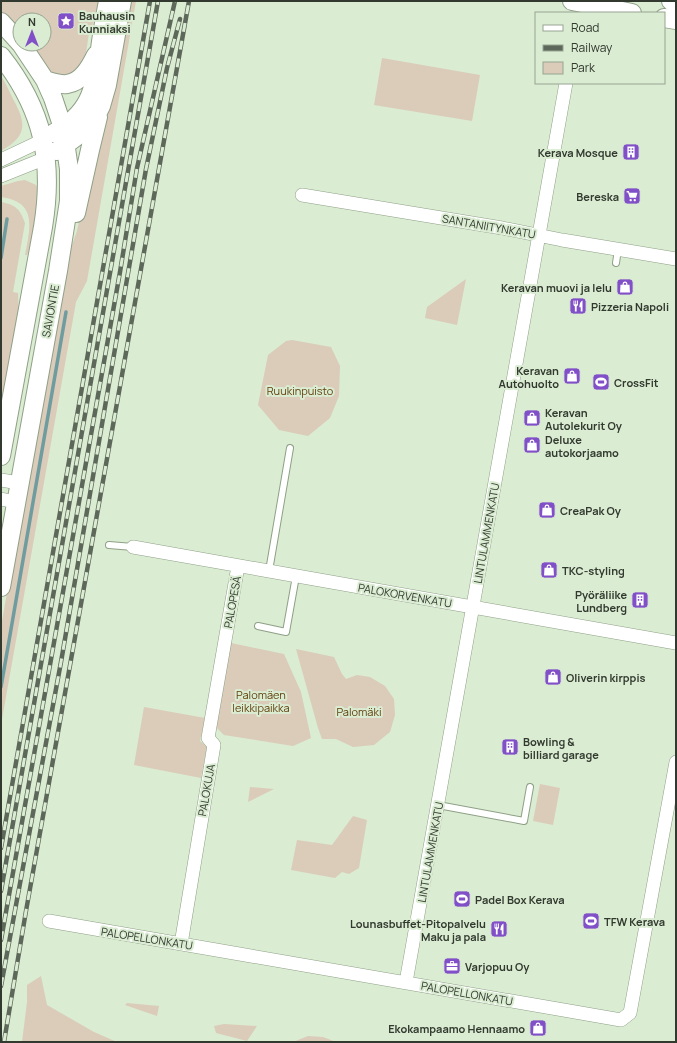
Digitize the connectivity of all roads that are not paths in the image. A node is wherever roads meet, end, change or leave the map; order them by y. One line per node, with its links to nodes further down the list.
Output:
1 (108, 1): 11 (main road)
2 (122, 1): 16 (main road)
3 (671, 1): 4 (main road)
4 (676, 2)
5 (579, 4): 6 (main road)
6 (626, 12)
7 (665, 18): 8 (main road)
8 (676, 20)
9 (1, 22): 10 (main road, SAVIONTIE)
10 (12, 35)
11 (100, 49): 14 (main road); 17 (main road)
12 (26, 52): 14 (main road, SAVIONTIE)
13 (1, 56): 18 (main road, SAVIONTIE)
14 (45, 80): 17 (main road, SAVIONTIE)
15 (566, 84): 23 (street, LINTULAMMENKATU)
16 (101, 106): 17 (main road); 27 (main road)
17 (64, 137): 18 (main road); 19 (main road); 27 (main road, SAVIONTIE)
18 (43, 140): 19 (main road, SAVIONTIE); 20 (street)
19 (46, 158): 21 (street); 29 (main road, SAVIONTIE)
20 (1, 160)
21 (1, 176)
22 (302, 195): 23 (street, SANTANIITYNKATU)
23 (540, 235): 24 (street, SANTANIITYNKATU); 39 (street, LINTULAMMENKATU)
24 (618, 249): 25 (street, SANTANIITYNKATU); 26 (lane)
25 (676, 259)
26 (616, 263)
27 (58, 271): 31 (main road, SAVIONTIE)
28 (290, 448): 36 (lane)
29 (1, 456)
30 (1, 480): 31 (street)
31 (19, 483): 32 (main road, SAVIONTIE)
32 (8, 500): 38 (main road, SAVIONTIE)
33 (109, 545): 34 (lane)
34 (133, 547): 35 (street, PALOKORVENKATU)
35 (238, 566): 36 (street, PALOKORVENKATU); 41 (street, PALOPESÄ)
36 (269, 571): 37 (street, PALOKORVENKATU)
37 (296, 576): 39 (street, PALOKORVENKATU); 40 (lane)
38 (1, 587)
39 (473, 607): 42 (street, PALOKORVENKATU); 45 (street, LINTULAMMENKATU)
40 (258, 626)
41 (225, 638): 47 (street, PALOKUJA)
42 (676, 643)
43 (676, 762): 48 (street, PALOPELLONKATU)
44 (530, 787): 45 (lane)
45 (438, 805): 48 (street, LINTULAMMENKATU)
46 (49, 921): 47 (street, PALOPELLONKATU)
47 (181, 944): 48 (street, PALOPELLONKATU)
48 (406, 982)

